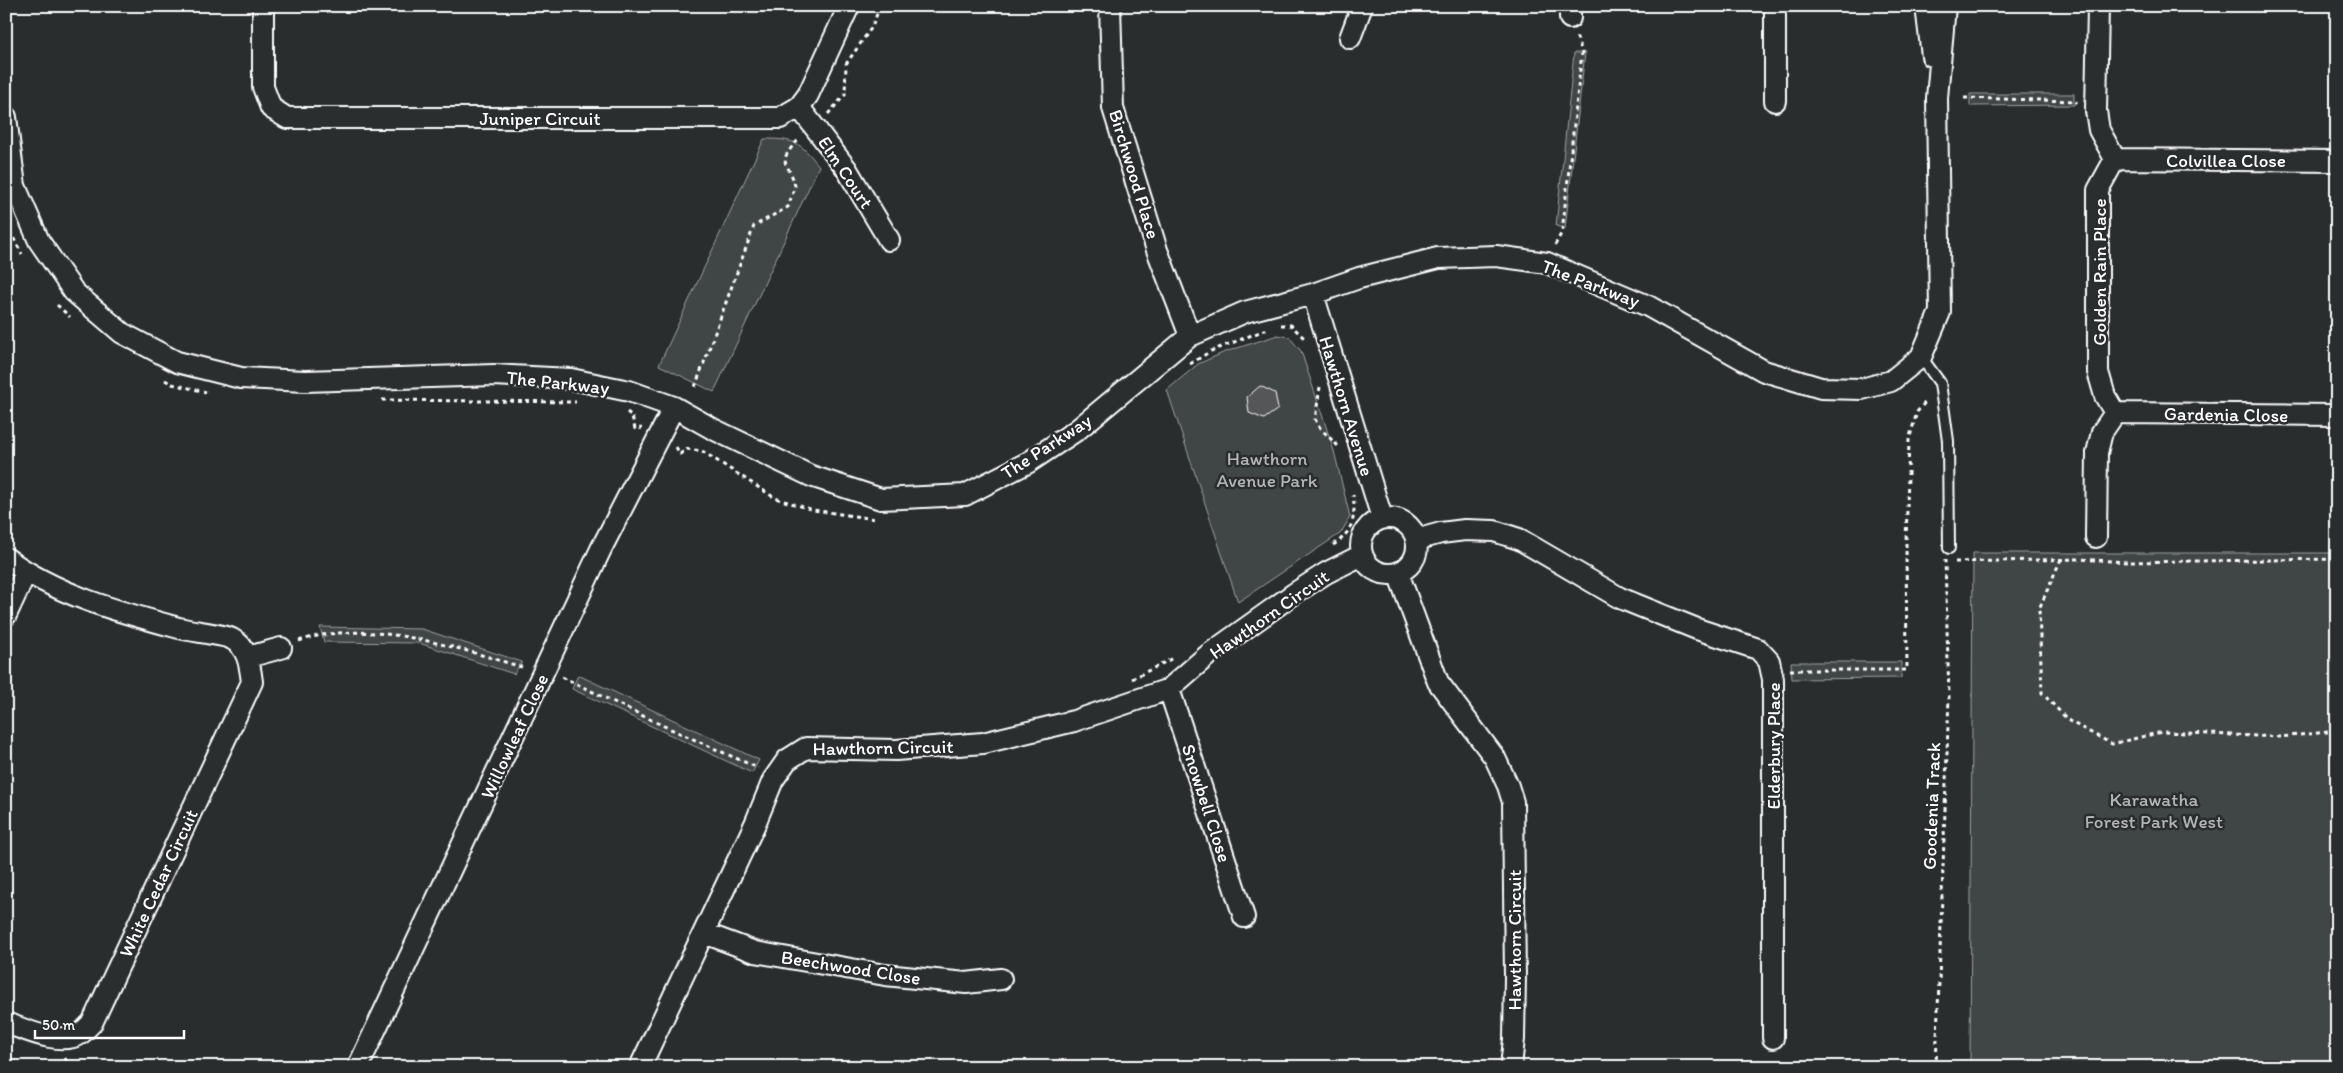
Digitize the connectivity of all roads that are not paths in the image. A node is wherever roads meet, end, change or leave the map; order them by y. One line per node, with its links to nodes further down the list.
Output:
1 (263, 6): 12 (street, Juniper Circuit)
2 (849, 6): 12 (street, Juniper Circuit)
3 (1110, 6): 18 (street, Birchwood Place)
4 (1362, 6): 9 (street)
5 (1775, 6): 11 (street)
6 (1926, 6): 10 (street, The Parkway)
7 (1945, 6): 10 (street, The Parkway)
8 (2098, 6): 14 (street)
9 (1350, 38)
10 (1937, 98): 19 (street, The Parkway)
11 (1775, 101)
12 (798, 107): 16 (street, Elm Court)
13 (6, 116): 20 (street, The Parkway)
14 (2115, 159): 15 (street, Colvillea Close); 21 (street, Golden Rain Place)
15 (2337, 161)
16 (889, 240)
17 (1312, 294): 18 (street, The Parkway); 19 (street, The Parkway); 23 (street, Hawthorn Avenue)
18 (1190, 336): 20 (street, The Parkway)
19 (1920, 357): 26 (lane)
20 (674, 407): 40 (street, Willowleaf Close)
21 (2115, 412): 22 (street, Gardenia Close); 24 (street)
22 (2337, 415)
23 (1382, 518): 25 (street); 27 (street)
24 (2096, 537)
25 (1416, 540): 30 (street); 39 (street, Elderbury Place)
26 (1949, 548)
27 (1362, 555): 30 (street); 34 (street, Hawthorn Circuit)
28 (6, 558): 29 (street)
29 (26, 572): 31 (street); 33 (street)
30 (1398, 572): 42 (street, Hawthorn Circuit)
31 (6, 615)
32 (281, 648): 33 (street)
33 (248, 657): 38 (street, White Cedar Circuit)
34 (1169, 689): 35 (street, Snowbell Close); 36 (street, Hawthorn Circuit)
35 (1244, 917)
36 (704, 933): 37 (street, Beechwood Close); 41 (street, Hawthorn Circuit)
37 (1002, 979)
38 (6, 1023)
39 (1773, 1038)
40 (358, 1067)
41 (640, 1067)
42 (1511, 1067)

